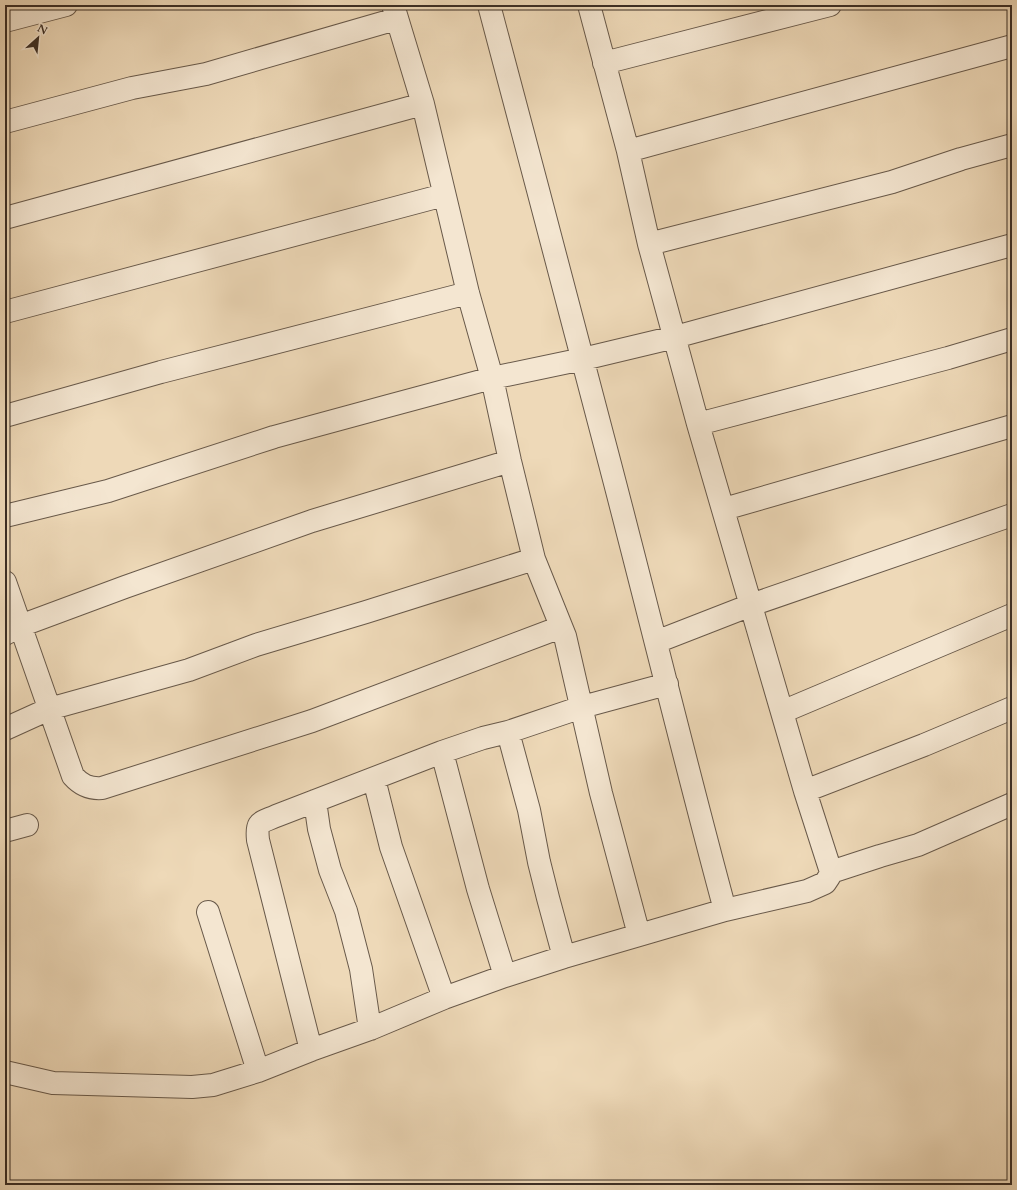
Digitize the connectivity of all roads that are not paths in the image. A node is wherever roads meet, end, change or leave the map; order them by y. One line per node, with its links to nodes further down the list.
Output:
1 (66, 5): 6 (street)
2 (489, 5): 21 (street)
3 (588, 5): 8 (street)
4 (830, 5): 8 (street)
5 (394, 12): 9 (street); 10 (street)
6 (5, 21)
7 (1012, 46): 12 (street)
8 (604, 63): 12 (street)
9 (423, 104): 13 (street); 14 (street)
10 (5, 122)
11 (1012, 145): 15 (street)
12 (628, 151): 15 (street)
13 (444, 195): 17 (street); 18 (street)
14 (5, 218)
15 (649, 244): 19 (street)
16 (1012, 245): 19 (street)
17 (468, 293): 22 (street); 23 (street)
18 (5, 312)
19 (675, 337): 21 (street); 24 (street)
20 (1012, 339): 24 (street)
21 (583, 359): 22 (street); 36 (street)
22 (492, 378): 26 (street); 29 (street)
23 (5, 416)
24 (698, 424): 27 (street)
25 (1012, 426): 27 (street)
26 (510, 461): 30 (street); 35 (street)
27 (724, 509): 32 (street)
28 (1012, 515): 32 (street)
29 (5, 516)
30 (534, 559): 34 (street); 40 (street)
31 (5, 582): 35 (street)
32 (750, 605): 36 (street); 41 (street)
33 (1012, 615): 41 (street)
34 (561, 627): 38 (street); 40 (street)
35 (12, 630): 40 (street)
36 (656, 642): 37 (street)
37 (667, 684): 38 (street); 52 (street)
38 (582, 707): 43 (street); 54 (street)
39 (1012, 708): 46 (street)
40 (49, 710): 42 (street)
41 (782, 712): 46 (street)
42 (5, 729)
43 (508, 732): 44 (street); 55 (street)
44 (442, 752): 45 (street); 56 (street)
45 (374, 780): 47 (street); 57 (street)
46 (805, 791): 51 (street)
47 (315, 801): 58 (street); 59 (street)
48 (1012, 804): 51 (street)
49 (27, 825): 50 (street)
50 (5, 831)
51 (831, 872): 52 (street)
52 (725, 910): 54 (street)
53 (208, 912): 60 (street)
54 (639, 935): 55 (street)
55 (564, 957): 56 (street)
56 (505, 976): 57 (street)
57 (444, 998): 58 (street)
58 (370, 1029): 59 (street)
59 (311, 1050): 60 (street)
60 (258, 1071): 61 (street)
61 (5, 1072)

